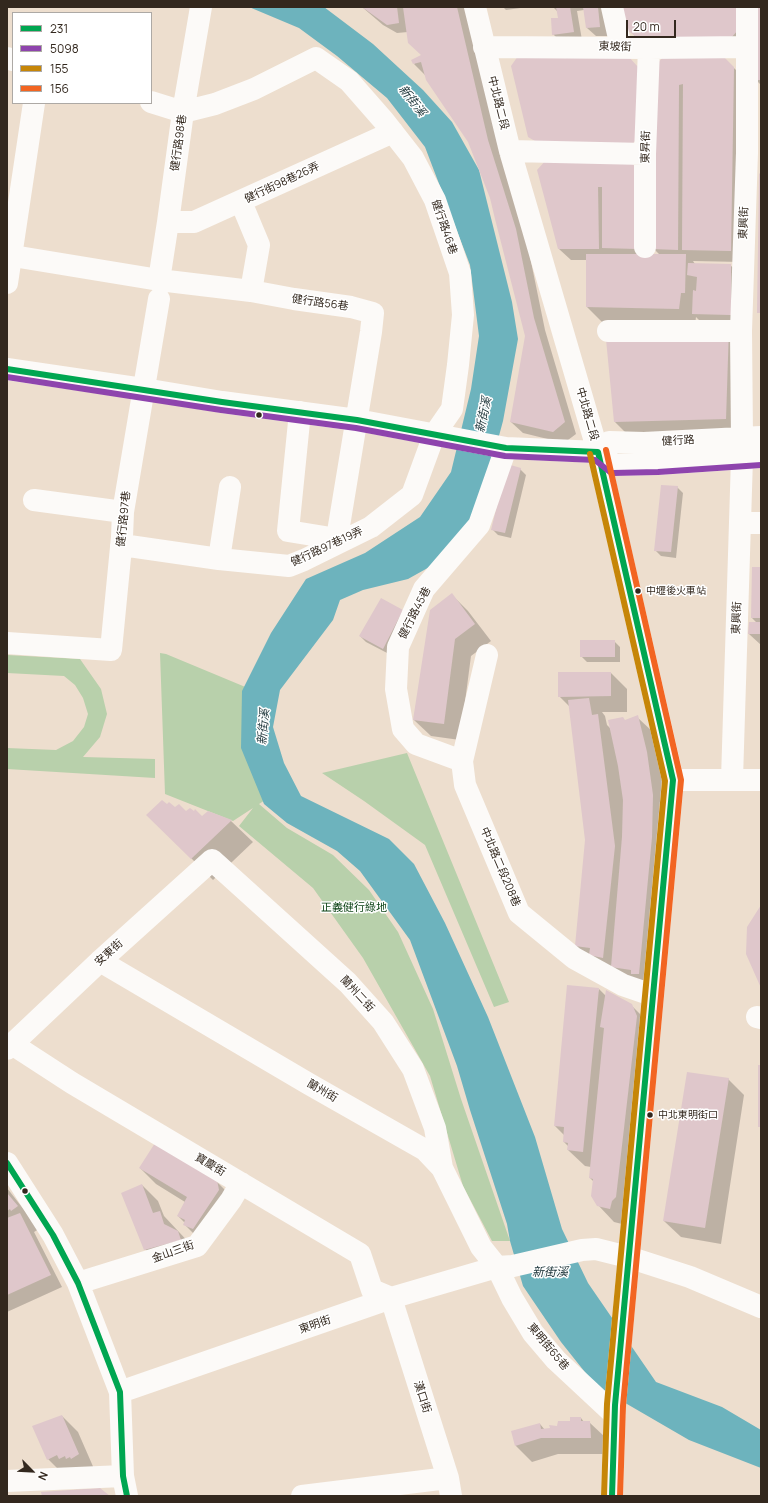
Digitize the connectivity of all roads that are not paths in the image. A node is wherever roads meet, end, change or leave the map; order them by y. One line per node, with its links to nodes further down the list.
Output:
1 (475, 7): 5 (street, 中北路二段)
2 (612, 7): 6 (street)
3 (747, 7): 7 (street, 東興街)
4 (196, 8): 11 (street, 健行路98巷)
5 (484, 46): 6 (street, 東坡街); 13 (street, 中北路二段)
6 (621, 47): 8 (street, 東坡街)
7 (746, 47): 8 (street, 東坡街); 14 (street, 東興街)
8 (649, 48): 15 (street, 東昇街)
9 (152, 102): 11 (street)
10 (34, 104): 19 (street)
11 (183, 112): 12 (street, 健行路46巷); 17 (street, 健行路98巷)
12 (393, 132): 16 (street, 健行街98巷26弄); 29 (street, 健行路46巷)
13 (510, 151): 15 (street); 32 (street, 中北路二段)
14 (754, 153): 24 (street, 東興街)
15 (645, 154): 18 (street, 東昇街)
16 (241, 202): 17 (street, 健行街98巷26弄); 22 (street)
17 (168, 222): 21 (street, 健行路98巷)
18 (645, 247)
19 (9, 256): 20 (street); 21 (street, 健行路56巷)
20 (7, 283)
21 (159, 290): 22 (street, 健行路56巷); 26 (street, 健行路98巷)
22 (251, 291): 28 (street, 健行路56巷)
23 (608, 331): 24 (street)
24 (741, 331): 31 (street, 東興街)
25 (7, 369): 26 (street)
26 (143, 389): 27 (street); 35 (street, 健行路97巷)
27 (300, 412): 28 (street); 37 (street)
28 (356, 420): 29 (street); 37 (street)
29 (442, 437): 30 (street); 37 (street, 健行路97巷19弄)
30 (503, 447): 32 (street); 42 (street, 健行路45巷)
31 (751, 447): 32 (street, 健行路); 36 (street, 東興街)
32 (598, 452): 44 (street, 中北路二段)
33 (230, 487): 39 (street)
34 (34, 500): 35 (street)
35 (123, 512): 38 (street, 健行路97巷)
36 (751, 523): 43 (street, 東興街)
37 (336, 542): 39 (street, 健行路97巷19弄)
38 (121, 546): 39 (street, 健行路97巷19弄); 40 (street, 健行路97巷)
39 (219, 559)
40 (7, 643)
41 (487, 655): 42 (street)
42 (462, 761): 48 (street, 中北路二段208巷)
43 (732, 779): 44 (street); 45 (street)
44 (672, 780): 48 (street, 中北路二段)
45 (761, 780)
46 (212, 860): 47 (street, 安東街); 51 (street, 蘭州二街)
47 (100, 961): 49 (street, 安東街); 51 (street, 蘭州街)
48 (652, 995): 53 (street, 中北路二段)
49 (9, 1046): 52 (street, 寶慶街)
50 (7, 1163): 55 (street)
51 (442, 1168): 54 (street, 蘭州街)
52 (241, 1183): 55 (street, 金山三街); 56 (street, 寶慶街)
53 (628, 1257): 54 (street, 東明街); 57 (street); 59 (street, 中北路二段)
54 (505, 1267): 56 (street, 東明街); 59 (street, 東明街65巷)
55 (78, 1283): 58 (street)
56 (391, 1298): 58 (street, 東明街); 62 (street, 漢口街)
57 (761, 1307)
58 (120, 1392): 61 (street)
59 (615, 1410): 64 (street)
60 (7, 1481): 61 (street)
61 (125, 1486)
62 (450, 1487): 63 (street)
63 (302, 1496)
64 (612, 1496)

